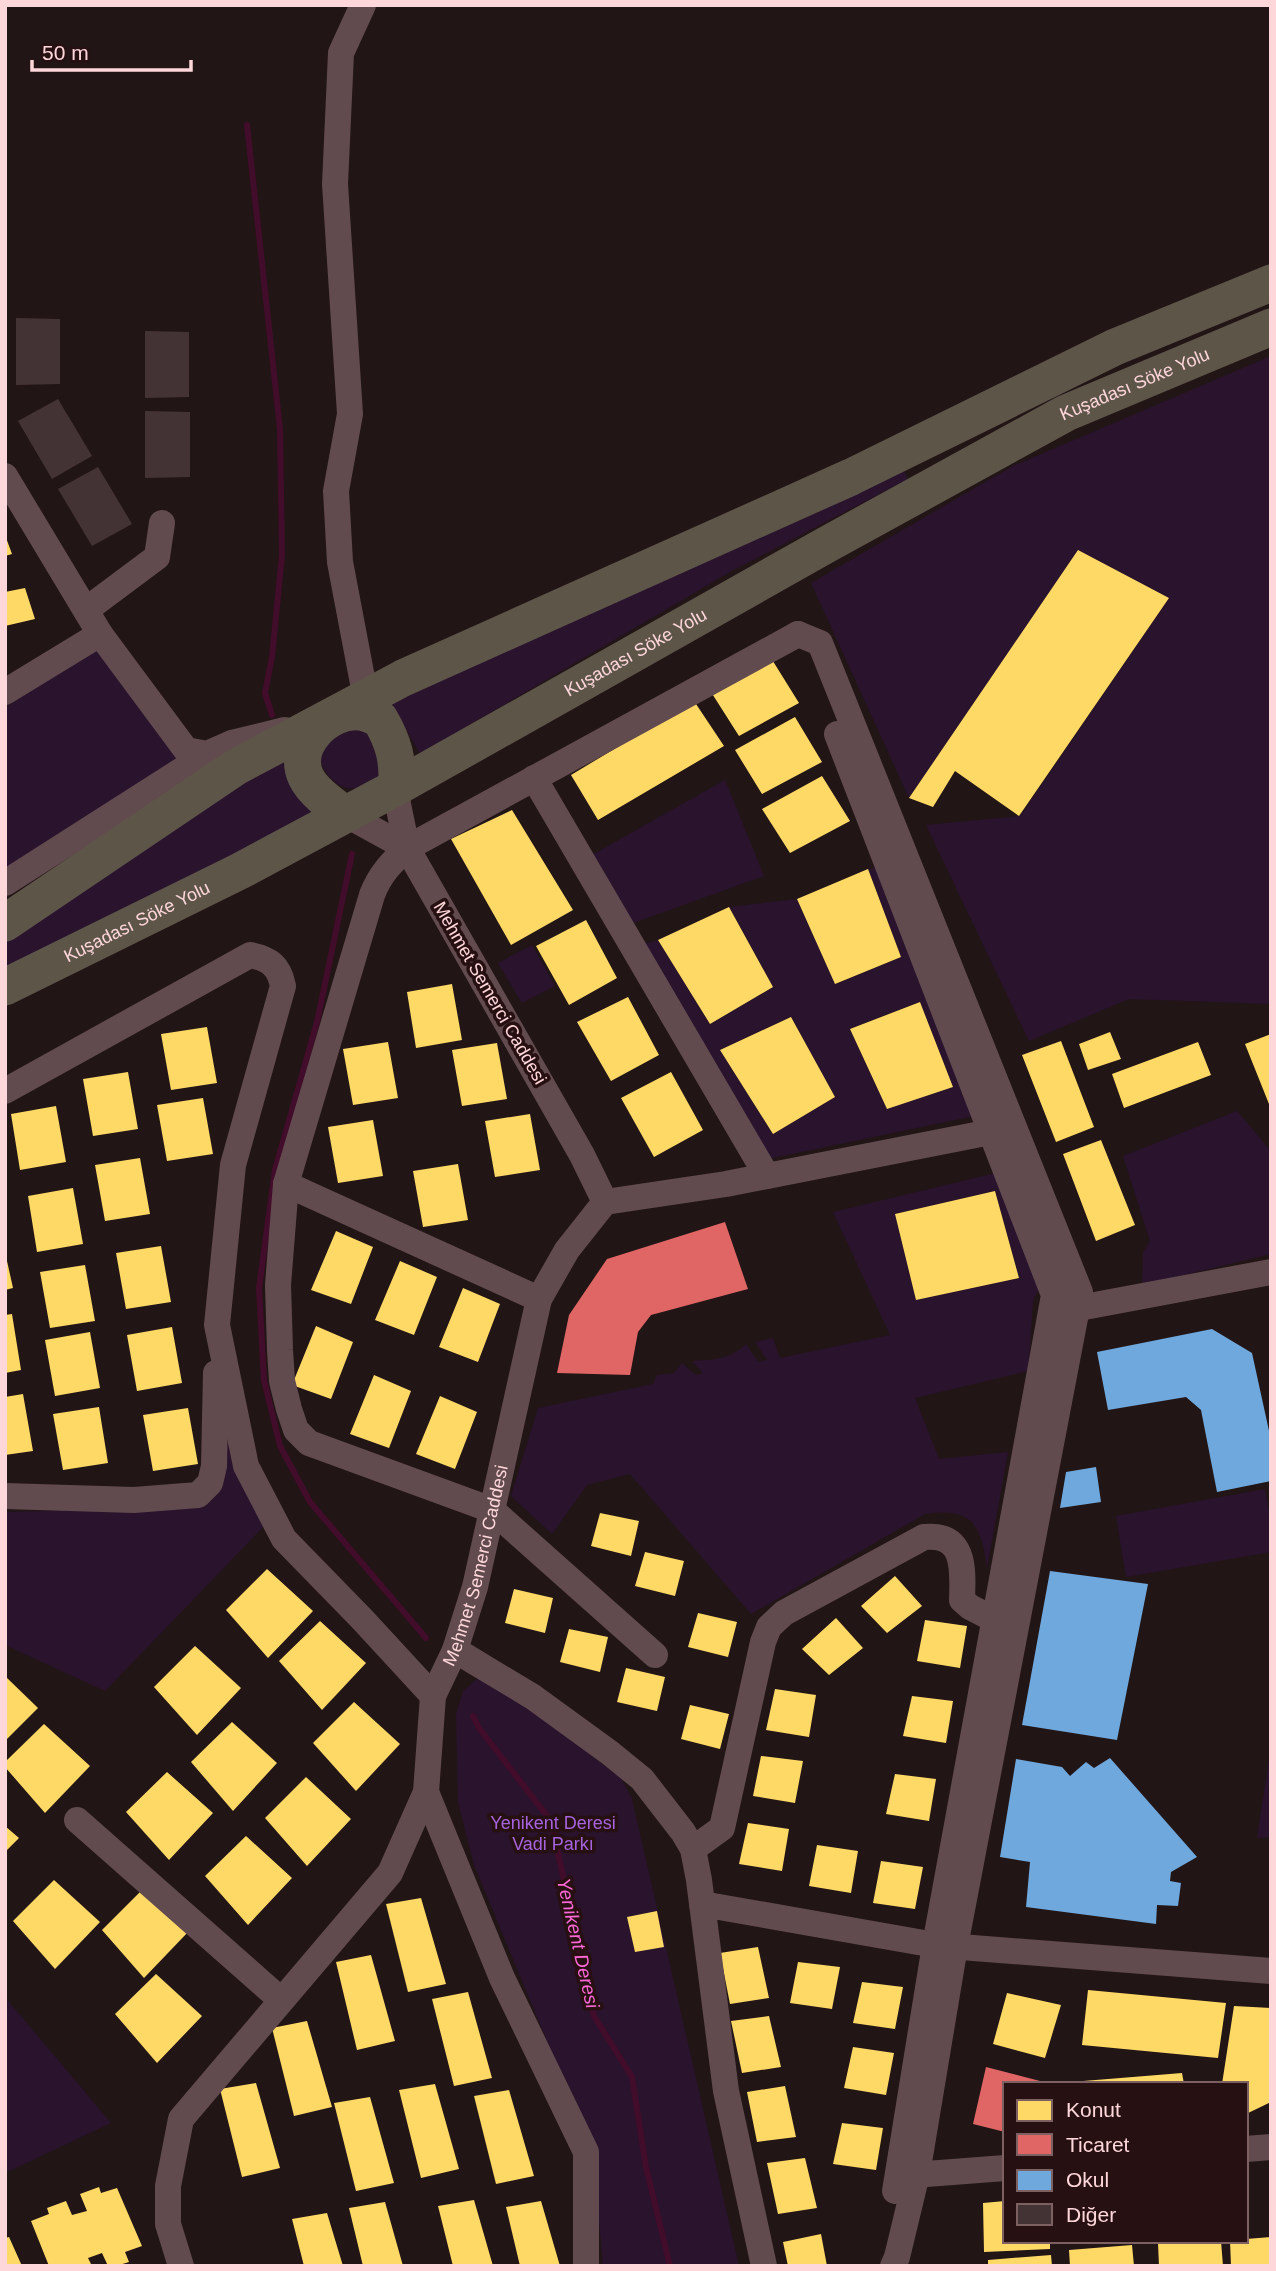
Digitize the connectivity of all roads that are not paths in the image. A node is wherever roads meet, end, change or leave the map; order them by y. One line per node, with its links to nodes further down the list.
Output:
1 (363, 5): 9 (street)
2 (1271, 283): 9 (highway)
3 (1271, 327): 13 (highway, Kuşadası Söke Yolu)
4 (5, 476): 6 (street)
5 (162, 523): 6 (street)
6 (86, 610): 7 (street)
7 (100, 634): 8 (street); 11 (street)
8 (5, 692)
9 (373, 709): 10 (highway); 13 (highway)
10 (331, 718): 11 (street); 14 (highway); 16 (highway)
11 (207, 754): 16 (street)
12 (534, 778): 15 (street); 19 (street); 20 (street)
13 (397, 787): 14 (highway, Kuşadası Söke Yolu); 15 (street, Mehmet Semerci Caddesi)
14 (345, 814): 15 (street); 17 (highway, Kuşadası Söke Yolu)
15 (407, 848): 21 (street); 22 (street, Mehmet Semerci Caddesi)
16 (10, 906)
17 (5, 987)
18 (5, 1091): 27 (street)
19 (1003, 1130): 20 (street); 25 (street); 26 (street)
20 (768, 1176): 22 (street)
21 (286, 1184): 24 (street); 29 (street)
22 (605, 1202): 24 (street, Mehmet Semerci Caddesi)
23 (1271, 1272): 25 (street)
24 (539, 1299): 29 (street, Mehmet Semerci Caddesi)
25 (1077, 1308): 26 (street); 38 (street)
26 (1051, 1314): 30 (street)
27 (216, 1325): 28 (street); 33 (street)
28 (5, 1496)
29 (492, 1510): 31 (street, Mehmet Semerci Caddesi); 32 (street)
30 (995, 1620): 36 (street); 38 (street)
31 (455, 1650): 33 (street, Mehmet Semerci Caddesi); 36 (street)
32 (655, 1655)
33 (433, 1696): 34 (street, Mehmet Semerci Caddesi)
34 (426, 1792): 41 (street, Mehmet Semerci Caddesi); 47 (street)
35 (77, 1820): 41 (street)
36 (693, 1849): 37 (street)
37 (703, 1910): 38 (street); 48 (street)
38 (944, 1951): 39 (street); 40 (street); 45 (street)
39 (1271, 1971)
40 (1271, 1986)
41 (282, 2000): 46 (street, Mehmet Semerci Caddesi)
42 (1271, 2147): 43 (street)
43 (1248, 2149)
44 (1003, 2168): 45 (street)
45 (908, 2175): 49 (street); 50 (street)
46 (181, 2266)
47 (586, 2266)
48 (764, 2266)
49 (876, 2266)
50 (892, 2266)

